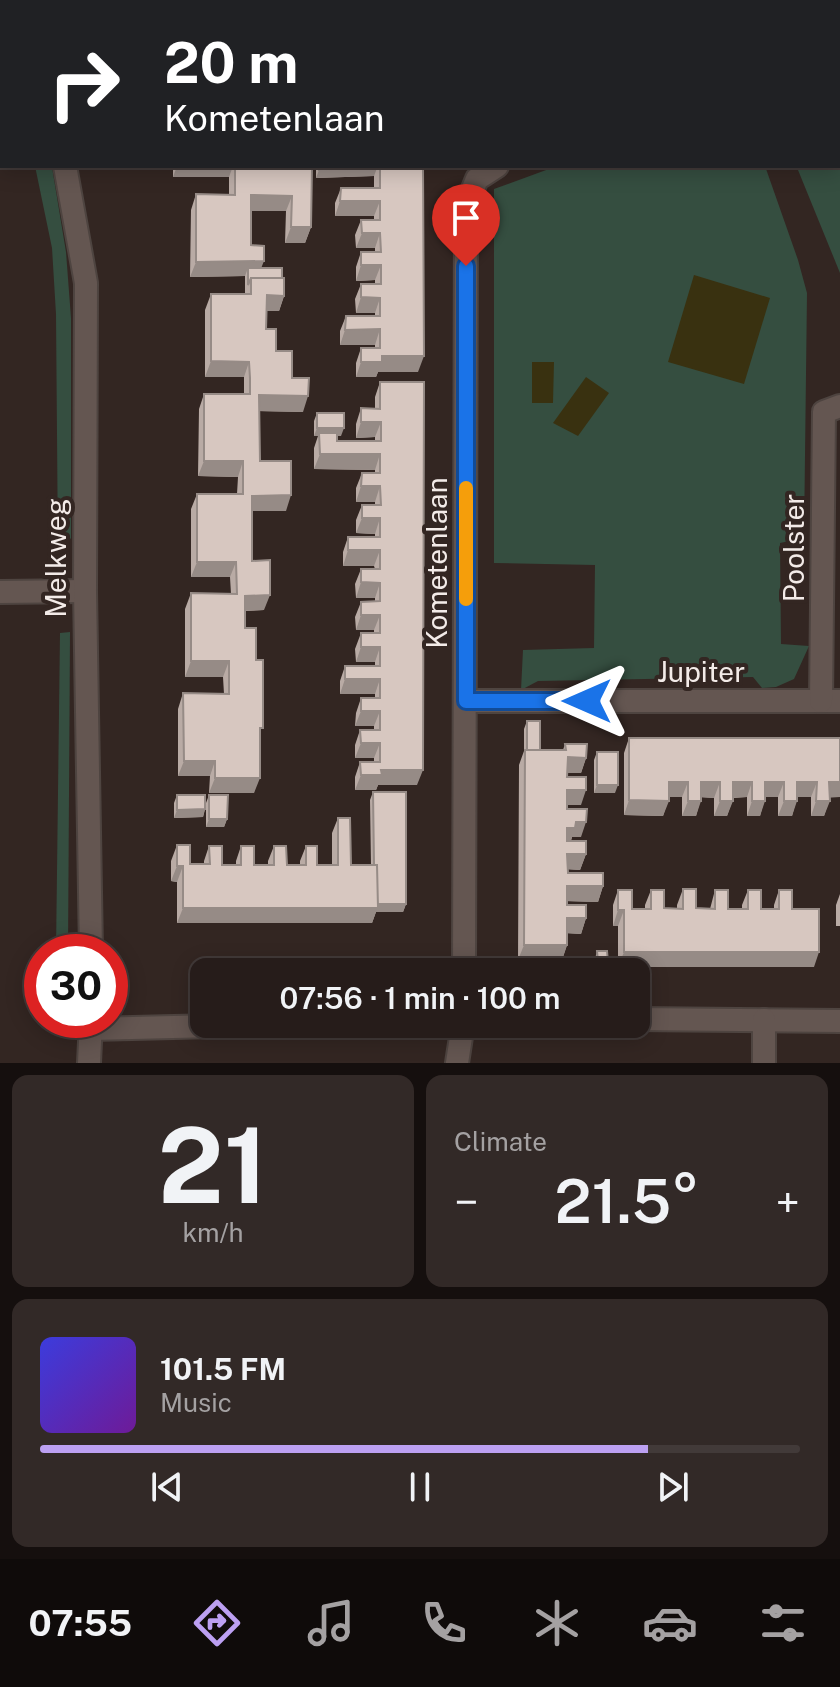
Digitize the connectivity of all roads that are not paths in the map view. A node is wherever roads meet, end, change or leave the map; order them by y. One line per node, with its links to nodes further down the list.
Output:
1 (65, 168): 4 (street, Melkweg)
2 (494, 168): 6 (street, Kometenlaan)
3 (840, 406): 7 (street, Poolster)
4 (85, 591): 5 (street); 8 (street, Melkweg)
5 (0, 592)
6 (466, 701): 7 (street, Jupiter); 9 (street, Kometenlaan)
7 (831, 701)
8 (91, 934)
9 (464, 958)
10 (650, 1019): 11 (street)
11 (764, 1020): 12 (street); 19 (street)
12 (840, 1021)
13 (128, 1024): 14 (street)
14 (190, 1024)
15 (90, 1038): 17 (street)
16 (461, 1038): 18 (street)
17 (89, 1063)
18 (457, 1063)
19 (764, 1063)

